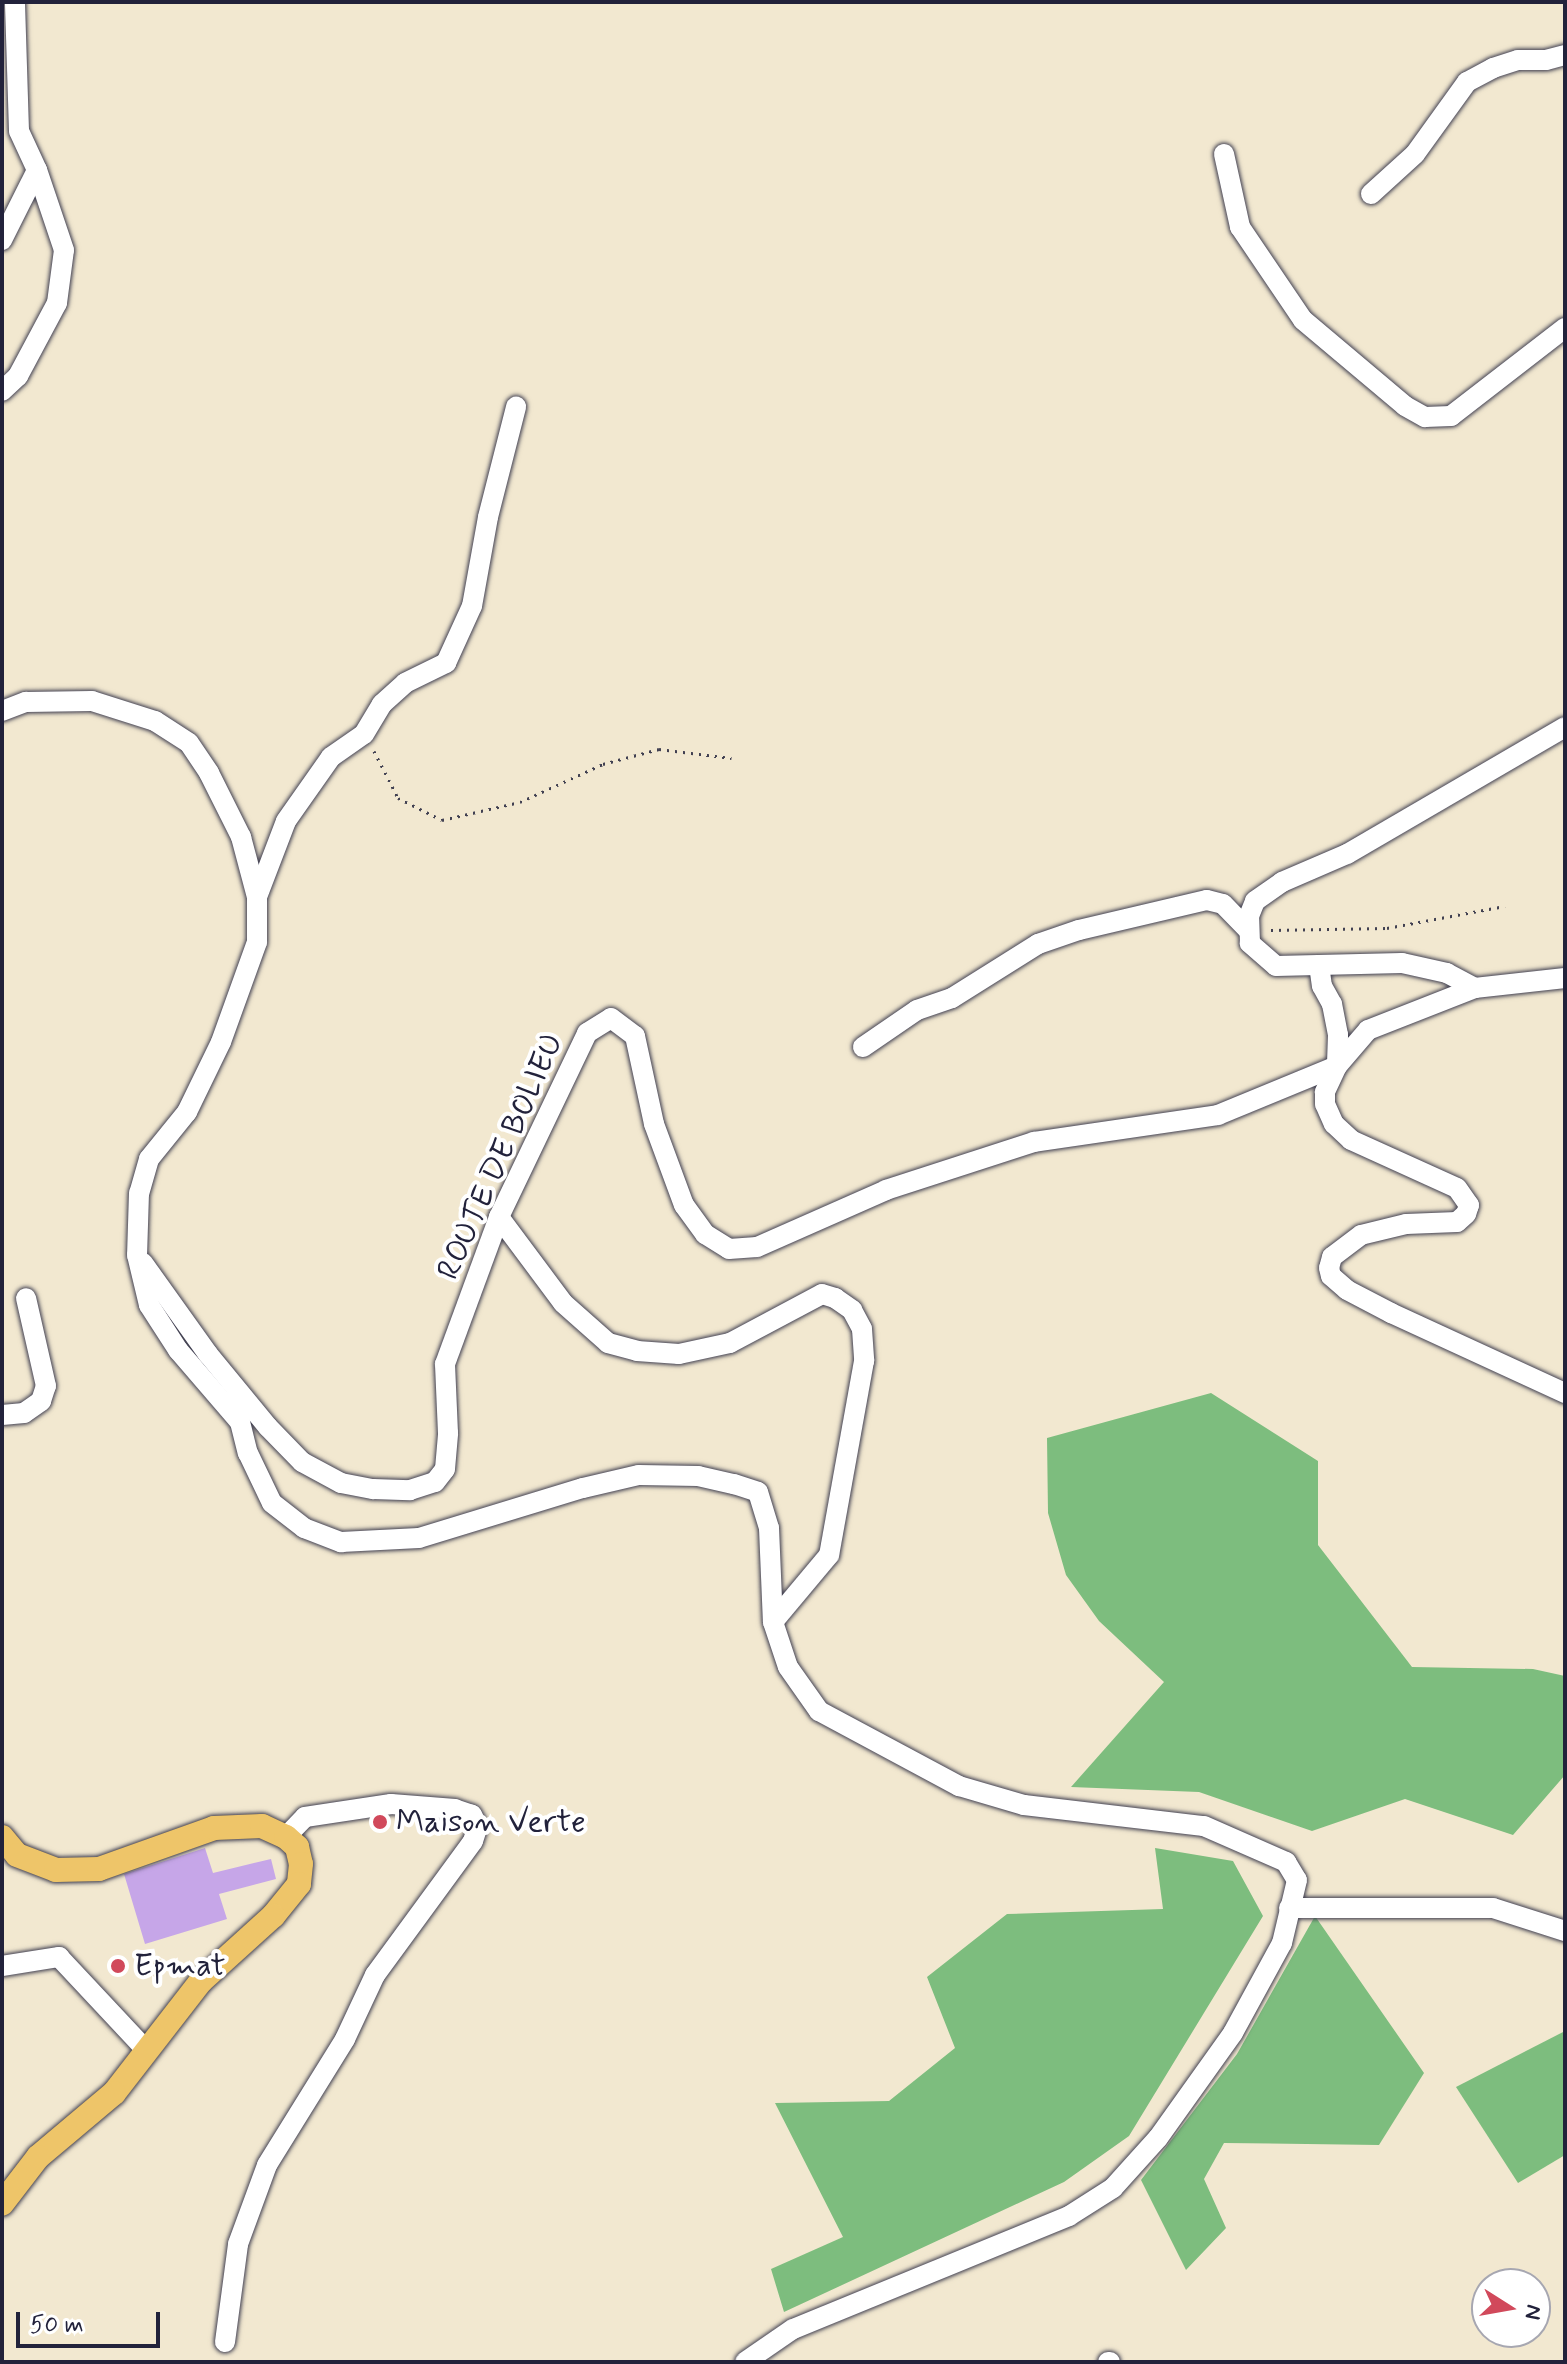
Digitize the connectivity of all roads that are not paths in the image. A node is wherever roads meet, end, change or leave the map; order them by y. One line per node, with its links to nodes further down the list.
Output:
1 (15, 2): 4 (street)
2 (1565, 55): 5 (street)
3 (1224, 154): 7 (street)
4 (37, 170): 6 (street); 8 (street)
5 (1371, 194)
6 (2, 240)
7 (1565, 328)
8 (2, 391)
9 (516, 407): 12 (street)
10 (2, 711): 12 (street)
11 (1565, 727): 13 (street)
12 (257, 897): 20 (street)
13 (1247, 929): 14 (street); 17 (street)
14 (1319, 965): 16 (street); 18 (street)
15 (1565, 978): 16 (street)
16 (1475, 988): 18 (street)
17 (863, 1047)
18 (1337, 1066): 19 (street, ROUTE DE BOLIEU); 22 (street)
19 (499, 1217): 20 (street, ROUTE DE BOLIEU); 24 (street)
20 (137, 1255): 24 (street)
21 (26, 1298): 23 (street)
22 (1565, 1393)
23 (2, 1415)
24 (773, 1622): 27 (street)
25 (2, 1837): 26 (main road)
26 (286, 1837): 30 (main road); 32 (street)
27 (1289, 1908): 28 (street); 33 (street)
28 (1565, 1931)
29 (2, 1966): 30 (street)
30 (145, 2049): 31 (main road)
31 (2, 2204)
32 (225, 2342)
33 (745, 2362)

